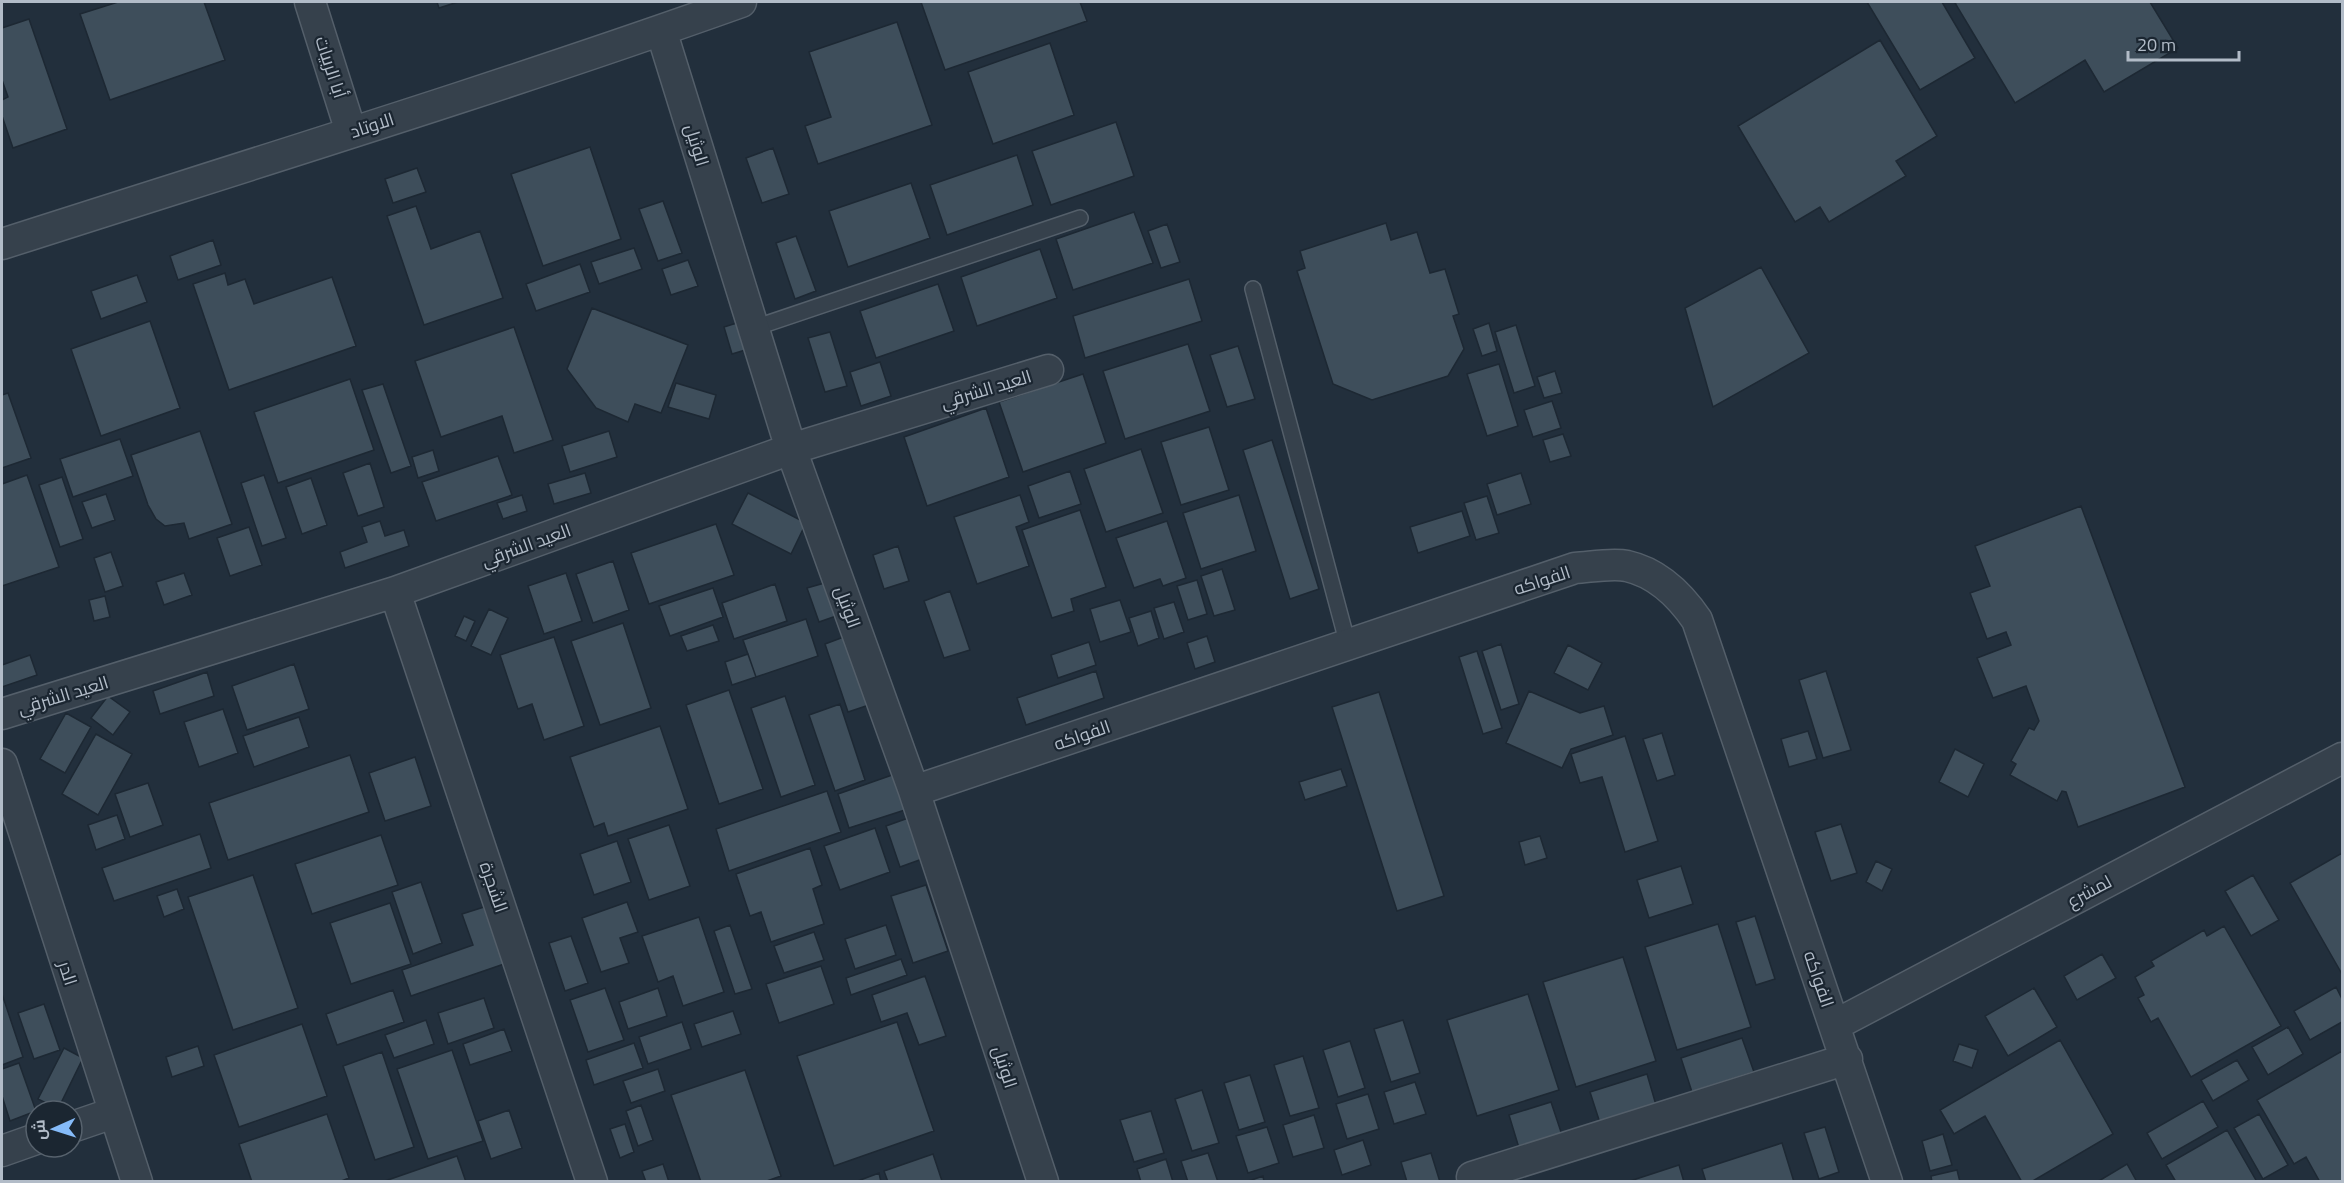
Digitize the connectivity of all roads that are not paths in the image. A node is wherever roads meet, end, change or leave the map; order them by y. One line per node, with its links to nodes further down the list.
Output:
1 (310, 2): 4 (street, أبا الربيات)
2 (741, 2): 3 (street, الاوتاد)
3 (661, 30): 4 (street, الاوتاد); 8 (street, الوثيل)
4 (351, 132): 6 (street, الاوتاد)
5 (1080, 218): 8 (lane)
6 (2, 244)
7 (1253, 289): 12 (lane)
8 (754, 328): 10 (street, الوثيل)
9 (1048, 370): 10 (street, العيد الشرقي)
10 (791, 449): 11 (street, العيد الشرقي); 16 (street, الوثيل)
11 (395, 592): 13 (street, العيد الشرقي); 25 (street, الشجرة)
12 (1348, 645): 16 (street, الفواكه); 17 (street, الفواكه)
13 (2, 714)
14 (2343, 758): 17 (street, لمشرع)
15 (2, 764): 19 (street, الدر)
16 (914, 791): 26 (street, الوثيل)
17 (1835, 1025): 18 (street, الفواكه)
18 (1847, 1059): 23 (street); 27 (street, الفواكه)
19 (113, 1113): 20 (street); 24 (street, الدر)
20 (84, 1123)
21 (24, 1143): 22 (street)
22 (2, 1151)
23 (1472, 1177)
24 (137, 1182)
25 (592, 1182)
26 (1043, 1182)
27 (1887, 1182)

